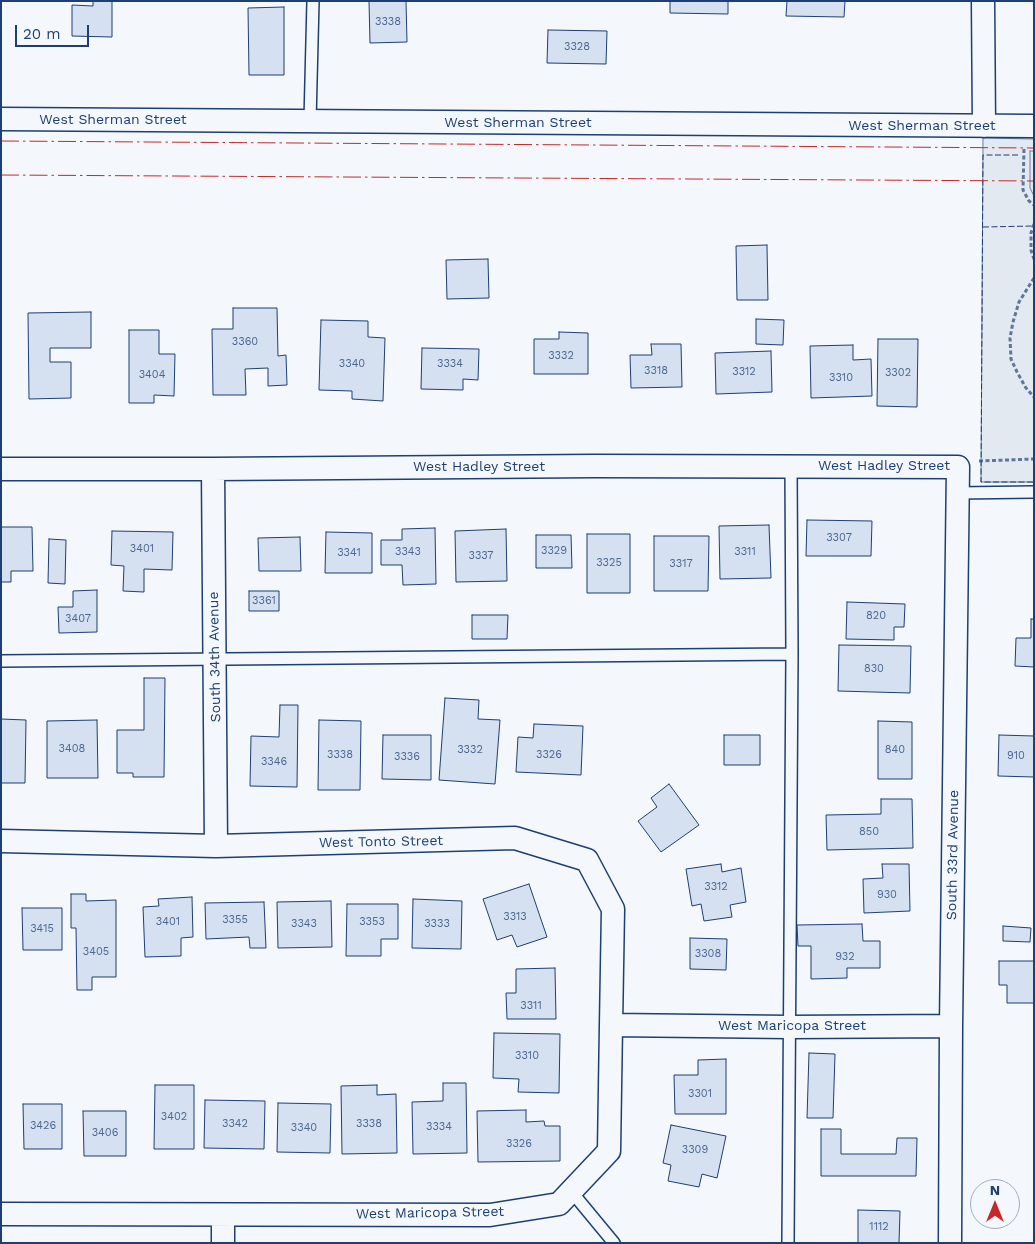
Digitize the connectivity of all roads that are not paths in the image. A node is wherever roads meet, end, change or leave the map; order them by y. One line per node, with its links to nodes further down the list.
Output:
1 (313, 1): 4 (lane)
2 (983, 1): 5 (street)
3 (1, 119): 4 (street, West Sherman Street)
4 (310, 121): 5 (street, West Sherman Street)
5 (984, 126): 6 (street, West Sherman Street)
6 (1029, 126)
7 (791, 466): 8 (street, West Hadley Street); 10 (street, West Hadley Street); 13 (lane)
8 (958, 467): 12 (street, South 33rd Avenue)
9 (1, 469): 10 (street, West Hadley Street)
10 (213, 469): 14 (street, South 34th Avenue)
11 (1034, 492): 12 (lane)
12 (957, 493): 19 (street, South 33rd Avenue)
13 (792, 654): 14 (lane); 20 (lane)
14 (215, 658): 15 (lane); 17 (street, South 34th Avenue)
15 (1, 661)
16 (1, 841): 17 (street, West Tonto Street)
17 (216, 846): 18 (street, West Tonto Street)
18 (611, 1025): 20 (street, West Maricopa Street); 21 (street, West Maricopa Street)
19 (951, 1026): 20 (street, West Maricopa Street); 27 (street, South 33rd Avenue)
20 (790, 1027): 26 (lane)
21 (571, 1192): 23 (street, West Maricopa Street); 25 (lane)
22 (1, 1214): 23 (street, West Maricopa Street)
23 (223, 1215): 24 (street)
24 (223, 1243)
25 (614, 1243)
26 (788, 1243)
27 (950, 1243)

